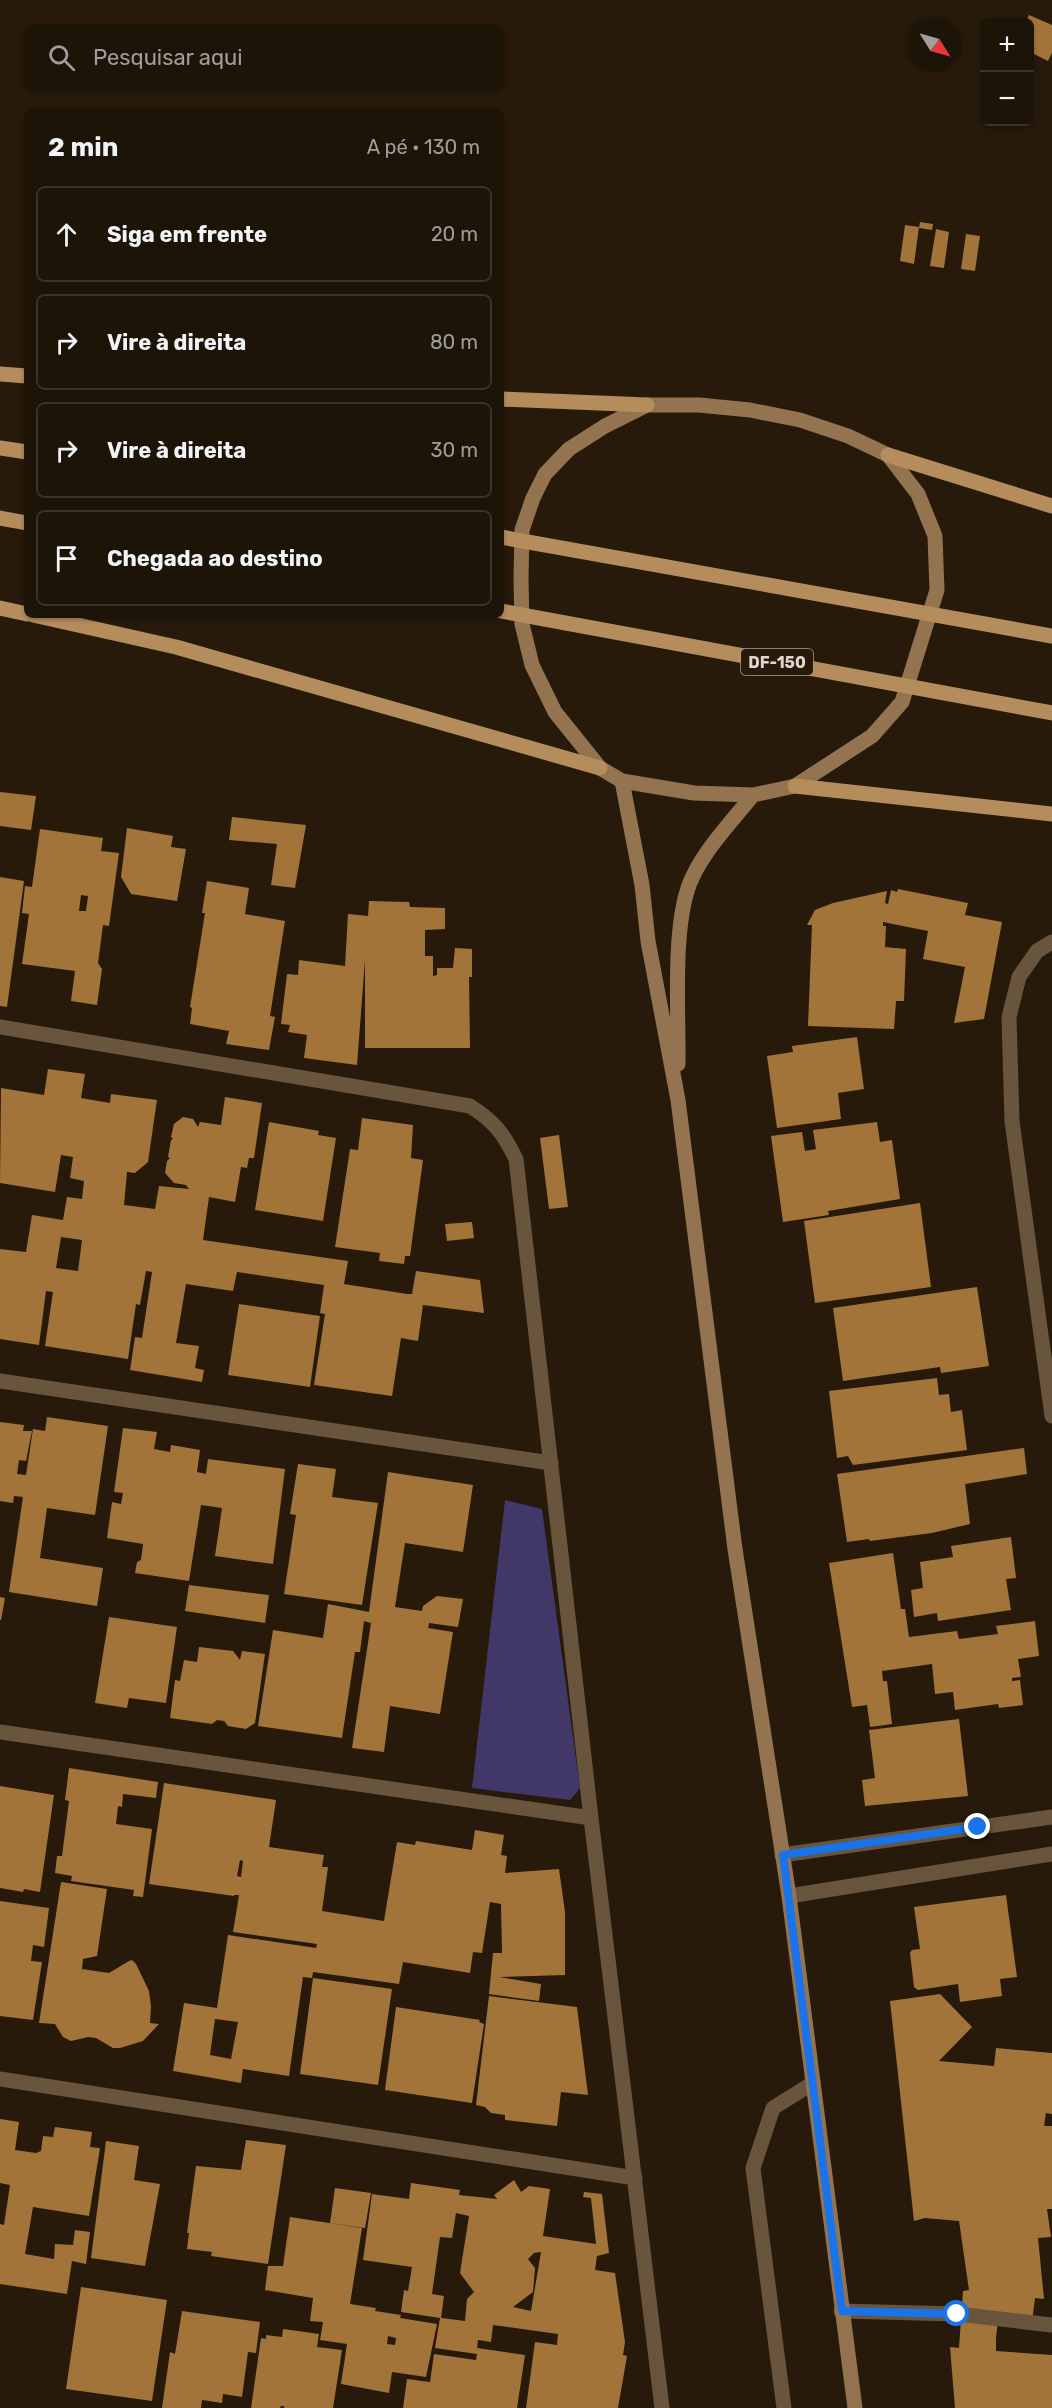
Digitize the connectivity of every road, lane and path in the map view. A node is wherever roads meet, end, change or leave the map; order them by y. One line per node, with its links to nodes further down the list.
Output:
1 (0, 374): 2 (main road)
2 (24, 376)
3 (504, 399): 4 (main road)
4 (647, 405): 7 (main road); 18 (main road)
5 (0, 448): 6 (main road)
6 (24, 452)
7 (888, 455): 8 (main road); 20 (main road)
8 (1052, 506)
9 (0, 518): 10 (main road)
10 (24, 523)
11 (504, 538): 16 (main road, bridge)
12 (0, 608): 14 (main road)
13 (504, 612): 17 (main road, DF-150, bridge)
14 (24, 613)
15 (46, 618): 18 (main road)
16 (1052, 636)
17 (1052, 713)
18 (600, 768): 19 (main road)
19 (622, 782): 21 (main road); 25 (main road)
20 (795, 786): 21 (main road); 22 (main road)
21 (753, 795): 25 (main road)
22 (1052, 814)
23 (1052, 942): 26 (street)
24 (0, 1027): 29 (street)
25 (678, 1100): 34 (main road)
26 (1045, 1320): 28 (street)
27 (0, 1381): 29 (street)
28 (1052, 1416)
29 (551, 1463): 32 (street)
30 (0, 1732): 32 (street)
31 (1052, 1817): 34 (street)
32 (591, 1818): 38 (street)
33 (1052, 1854): 35 (street)
34 (783, 1855): 35 (main road)
35 (789, 1896): 37 (main road)
36 (0, 2079): 38 (street)
37 (813, 2083): 39 (main road); 42 (street)
38 (635, 2178): 41 (street)
39 (842, 2311): 40 (street); 43 (main road)
40 (1052, 2325)
41 (662, 2408)
42 (784, 2408)
43 (855, 2408)

